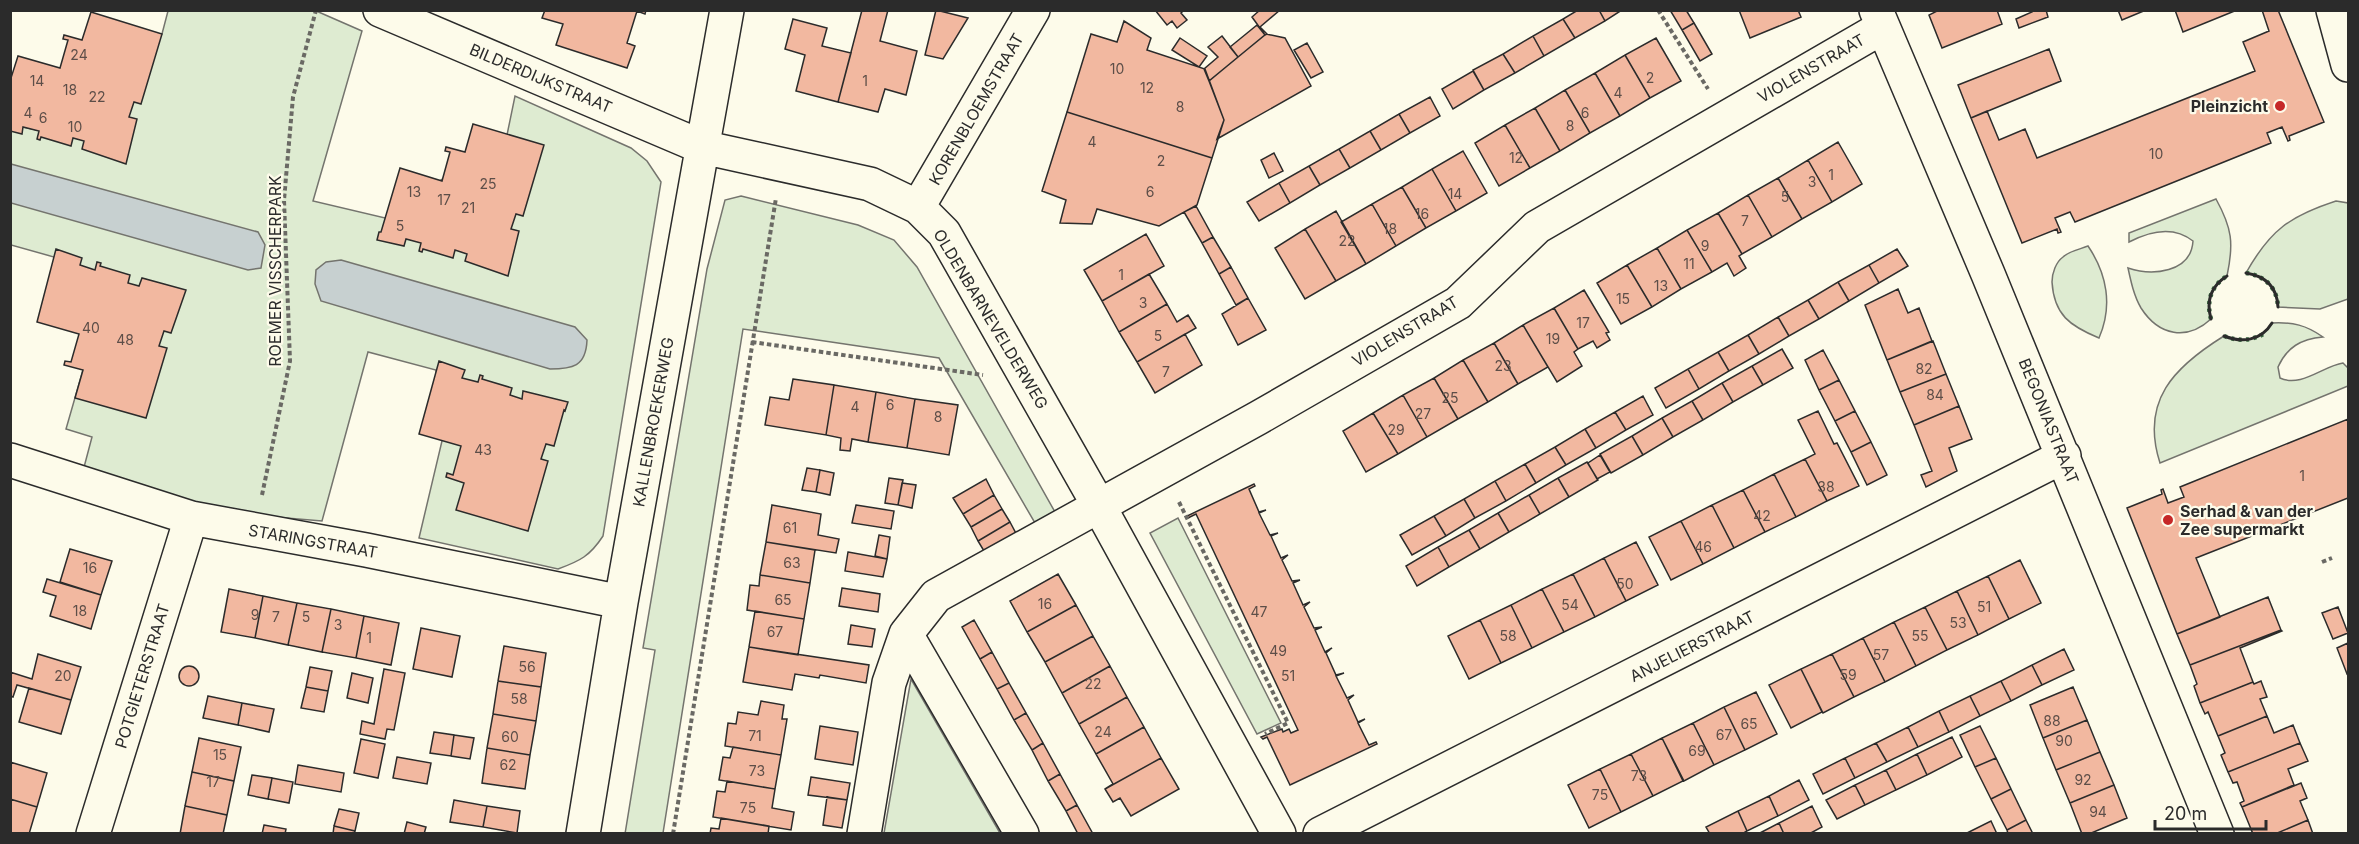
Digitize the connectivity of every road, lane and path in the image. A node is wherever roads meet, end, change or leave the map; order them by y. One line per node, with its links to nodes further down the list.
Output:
1 (316, 10): 20 (path, ROEMER VISSCHERPARK)
2 (380, 10): 10 (street, BILDERDIJKSTRAAT)
3 (727, 10): 10 (street, KALLENBROEKERWEG)
4 (1033, 10): 12 (street, KORENBLOEMSTRAAT)
5 (1658, 10): 9 (path)
6 (2333, 10): 8 (street)
7 (1880, 19): 9 (street, VIOLENSTRAAT); 15 (street, BEGONIASTRAAT)
8 (2349, 64)
9 (1726, 117): 17 (street, VIOLENSTRAAT)
10 (702, 147): 11 (street, OLDENBARNEVELDERWEG); 23 (street, KALLENBROEKERWEG)
11 (782, 165): 12 (street, OLDENBARNEVELDERWEG); 13 (path)
12 (918, 207): 14 (street, OLDENBARNEVELDERWEG)
13 (752, 342): 14 (path); 28 (path)
14 (1028, 382): 18 (street, OLDENBARNEVELDERWEG)
15 (2064, 456): 32 (street, ANJELIERSTRAAT); 33 (street, BEGONIASTRAAT)
16 (10, 460): 19 (street, STARINGSTRAAT)
17 (1164, 470): 18 (street, VIOLENSTRAAT); 25 (path)
18 (1099, 506): 24 (street); 25 (street, OLDENBARNEVELDERWEG)
19 (191, 518): 20 (street, STARINGSTRAAT); 26 (street, POTGIETERSTRAAT)
20 (254, 531): 23 (street, STARINGSTRAAT)
21 (2332, 558): 22 (path)
22 (2322, 562)
23 (621, 602): 27 (street, KALLENBROEKERWEG)
24 (906, 634): 29 (street); 30 (street)
25 (1232, 750): 31 (street, OLDENBARNEVELDERWEG)
26 (93, 834)
27 (583, 834)
28 (673, 834)
29 (864, 834)
30 (1022, 834)
31 (1279, 834)
32 (1320, 834)
33 (2217, 834)

